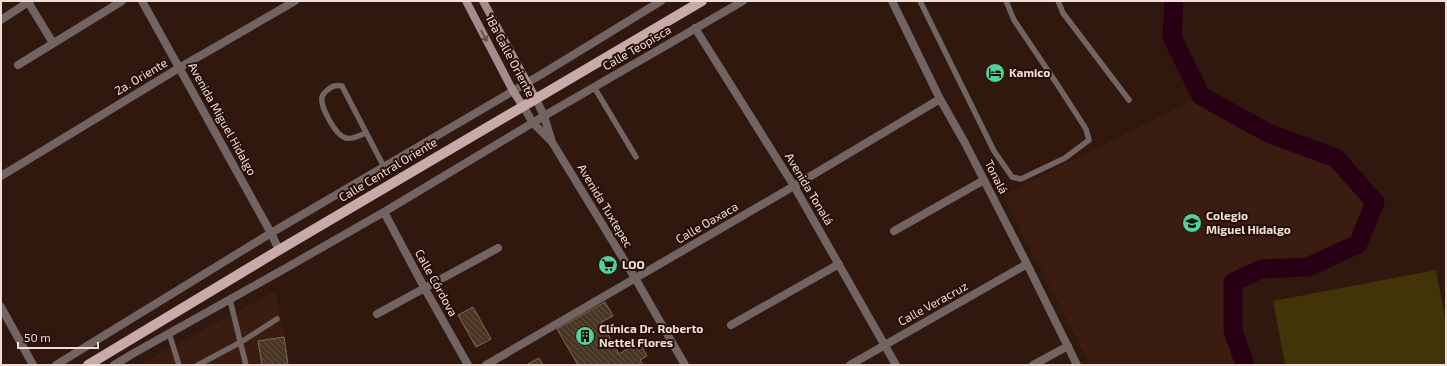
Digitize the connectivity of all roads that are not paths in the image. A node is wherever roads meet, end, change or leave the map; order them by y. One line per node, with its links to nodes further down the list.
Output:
1 (29, 1): 14 (street); 16 (street)
2 (122, 1): 16 (street)
3 (142, 1): 18 (street, Avenida Miguel Hidalgo)
4 (295, 1): 18 (street, 2a. Oriente)
5 (466, 1): 21 (main road, 18a Calle Oriente, one-way to 21)
6 (483, 1): 19 (main road, 18a Calle Oriente)
7 (661, 1): 19 (street)
8 (702, 1): 22 (main road, Calle Central Oriente)
9 (743, 1): 15 (street, Calle Teopisca)
10 (892, 1): 23 (street, Tonalá)
11 (920, 1): 12 (lane)
12 (1006, 1)
13 (1058, 1): 24 (lane)
14 (1, 20)
15 (695, 28): 20 (street, Calle Teopisca); 34 (street, Avenida Tonalá)
16 (53, 43): 17 (street)
17 (18, 65)
18 (179, 68): 32 (street, 2a. Oriente); 37 (street, Avenida Miguel Hidalgo)
19 (528, 83): 21 (street); 22 (main road, 18a Calle Oriente)
20 (594, 87): 26 (street, Calle Teopisca); 30 (lane)
21 (513, 91): 25 (main road, 18a Calle Oriente); 31 (street)
22 (536, 99): 25 (main road, Calle Central Oriente); 26 (street, 18a Calle Oriente)
23 (940, 99): 33 (street, Tonalá); 34 (street, Calle Oaxaca)
24 (1129, 100)
25 (522, 106): 27 (street, 18a Calle Oriente); 39 (main road, Calle Central Oriente)
26 (544, 116): 27 (street, Calle Teopisca); 29 (street, Avenida Tuxtepec)
27 (533, 122): 29 (street, Avenida Tuxtepec); 35 (street, Calle Teopisca)
28 (366, 133): 28 (lane); 31 (lane)
29 (552, 142): 42 (street, Avenida Tuxtepec)
30 (636, 156)
31 (384, 167): 37 (street)
32 (1, 176)
33 (984, 180): 36 (street); 41 (street, Tonalá)
34 (794, 186): 40 (street, Avenida Tonalá); 42 (street, Calle Oaxaca)
35 (384, 212): 43 (street, Calle Córdova); 44 (street, Calle Teopisca)
36 (894, 231)
37 (271, 233): 39 (street, Avenida Miguel Hidalgo); 54 (street)
38 (498, 248): 43 (street)
39 (279, 250): 55 (main road, Calle Central Oriente)
40 (839, 264): 48 (street); 51 (street, Avenida Tonalá)
41 (1027, 264): 51 (street, Calle Veracruz); 52 (street, Tonalá)
42 (635, 278): 61 (street, Calle Oaxaca); 62 (street, Avenida Tuxtepec)
43 (425, 289): 46 (street); 60 (street, Calle Córdova)
44 (230, 300): 49 (street, Calle Teopisca); 50 (lane)
45 (1, 307): 53 (street)
46 (377, 314)
47 (277, 319): 50 (lane)
48 (731, 325)
49 (169, 333): 56 (street, Calle Teopisca); 57 (lane)
50 (241, 342): 58 (lane); 59 (lane)
51 (885, 345): 63 (street, Calle Veracruz); 64 (street, Avenida Tonalá)
52 (1068, 346): 65 (street); 66 (street, Tonalá)
53 (33, 365)
54 (56, 365)
55 (88, 365)
56 (114, 365)
57 (178, 365)
58 (198, 365)
59 (246, 365)
60 (468, 365)
61 (486, 365)
62 (685, 365)
63 (850, 365)
64 (896, 365)
65 (1033, 365)
66 (1077, 365)

